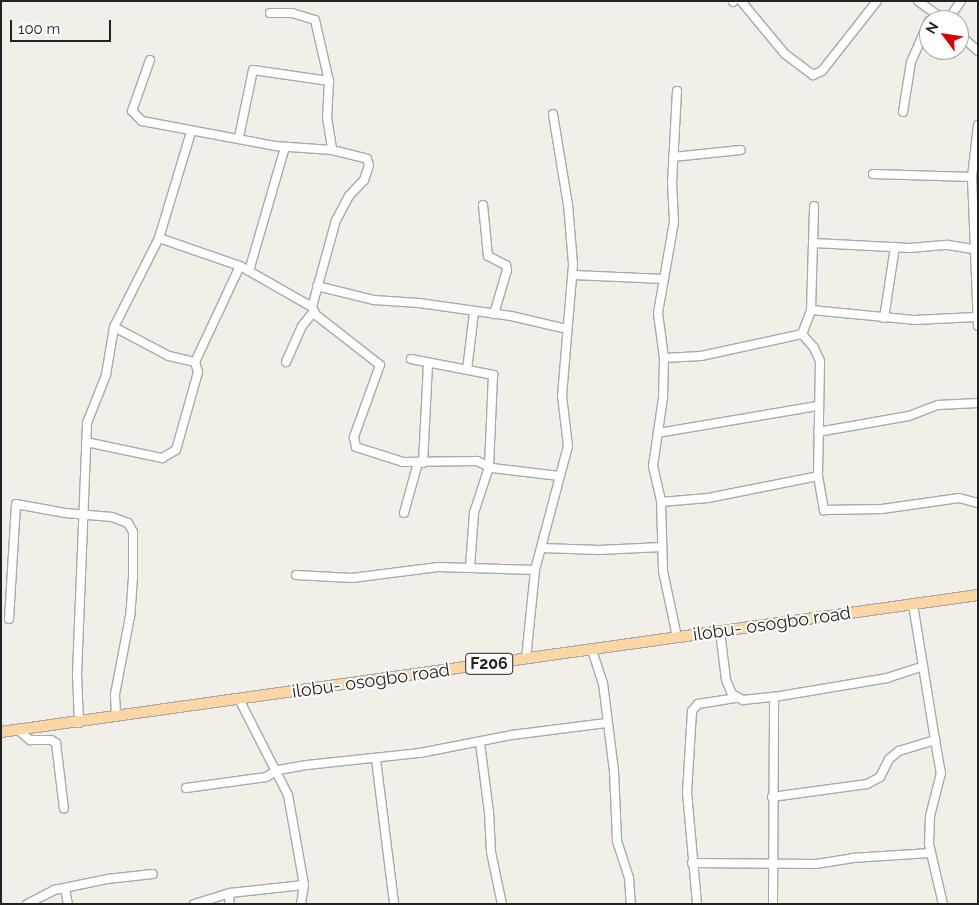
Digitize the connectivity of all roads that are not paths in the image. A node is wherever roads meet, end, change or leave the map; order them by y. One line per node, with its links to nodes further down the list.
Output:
1 (877, 1): 2 (street)
2 (736, 2)
3 (270, 13): 6 (street)
4 (919, 44): 8 (street)
5 (150, 60): 11 (street)
6 (329, 81): 12 (street); 14 (street)
7 (677, 91): 16 (street)
8 (903, 112)
9 (553, 114): 27 (street)
10 (978, 125): 18 (street)
11 (191, 132): 12 (street); 21 (street)
12 (239, 137): 13 (street)
13 (286, 147): 14 (street); 26 (street)
14 (332, 150): 29 (street)
15 (741, 150): 16 (street)
16 (672, 157): 28 (street)
17 (873, 174): 18 (street)
18 (972, 177): 24 (street)
19 (483, 205): 33 (street)
20 (814, 206): 22 (street)
21 (159, 238): 25 (street); 36 (street)
22 (814, 243): 23 (street); 31 (street)
23 (895, 247): 24 (street); 34 (street)
24 (976, 248): 35 (street)
25 (240, 266): 26 (street); 41 (street)
26 (249, 271): 30 (street)
27 (574, 275): 28 (street); 37 (street)
28 (663, 279): 39 (street)
29 (317, 286): 30 (street); 32 (street)
30 (313, 309): 42 (street); 50 (street)
31 (812, 310): 34 (street); 38 (street)
32 (474, 312): 33 (street); 44 (street)
33 (494, 314): 37 (street)
34 (884, 318): 35 (street)
35 (977, 322)
36 (114, 328): 41 (street); 49 (street)
37 (567, 329): 52 (street)
38 (802, 334): 39 (street); 46 (street)
39 (664, 358): 48 (street)
40 (411, 359): 43 (street)
41 (195, 362): 49 (street)
42 (286, 362)
43 (428, 364): 44 (street); 50 (street)
44 (467, 370): 51 (street)
45 (978, 403): 47 (street)
46 (818, 406): 47 (street); 48 (street)
47 (818, 432): 53 (street)
48 (658, 433): 54 (street)
49 (86, 442): 56 (street)
50 (420, 463): 51 (street); 57 (street)
51 (489, 467): 52 (street); 62 (street)
52 (560, 476): 61 (street)
53 (818, 476): 54 (street); 55 (street)
54 (661, 502): 60 (street)
55 (978, 503)
56 (85, 506): 58 (street); 59 (street)
57 (404, 513)
58 (93, 514): 59 (street); 76 (street)
59 (85, 516): 67 (street); 77 (street)
60 (662, 547): 61 (street); 69 (street)
61 (542, 548): 63 (street)
62 (470, 568): 63 (street); 64 (street)
63 (535, 570): 71 (street)
64 (296, 575)
65 (978, 595): 66 (main road, ilobu- osogbo road / F206)
66 (913, 604): 68 (main road, ilobu- osogbo road / F206); 72 (street)
67 (9, 619)
68 (720, 631): 69 (main road, ilobu- osogbo road / F206); 74 (street)
69 (677, 637): 70 (main road, ilobu- osogbo road / F206)
70 (592, 650): 71 (main road, ilobu- osogbo road / F206); 78 (street)
71 (526, 659): 75 (main road, ilobu- osogbo road / F206)
72 (923, 666): 73 (street); 81 (street)
73 (774, 697): 74 (street); 86 (street)
74 (737, 698): 89 (street)
75 (239, 699): 76 (main road, ilobu- osogbo road / F206); 84 (street)
76 (116, 716): 77 (main road, ilobu- osogbo road / F206)
77 (79, 723): 79 (main road, ilobu- osogbo road / F206)
78 (606, 724): 82 (street); 102 (street)
79 (18, 730): 80 (main road, ilobu- osogbo road / F206); 87 (street)
80 (1, 732)
81 (935, 740): 86 (street); 88 (street)
82 (480, 743): 83 (street); 101 (street)
83 (376, 759): 84 (street); 100 (street)
84 (278, 770): 85 (street); 92 (street)
85 (186, 788)
86 (772, 797): 90 (street)
87 (64, 808)
88 (930, 853): 90 (street); 105 (street)
89 (692, 863): 90 (street); 103 (street)
90 (773, 863): 104 (street)
91 (153, 874): 93 (street)
92 (304, 885): 94 (street); 99 (street)
93 (65, 889): 95 (street); 96 (street)
94 (230, 893): 97 (street); 98 (street)
95 (27, 904)
96 (68, 904)
97 (194, 904)
98 (229, 904)
99 (301, 904)
100 (394, 904)
101 (502, 904)
102 (631, 904)
103 (696, 904)
104 (773, 904)
105 (943, 904)

